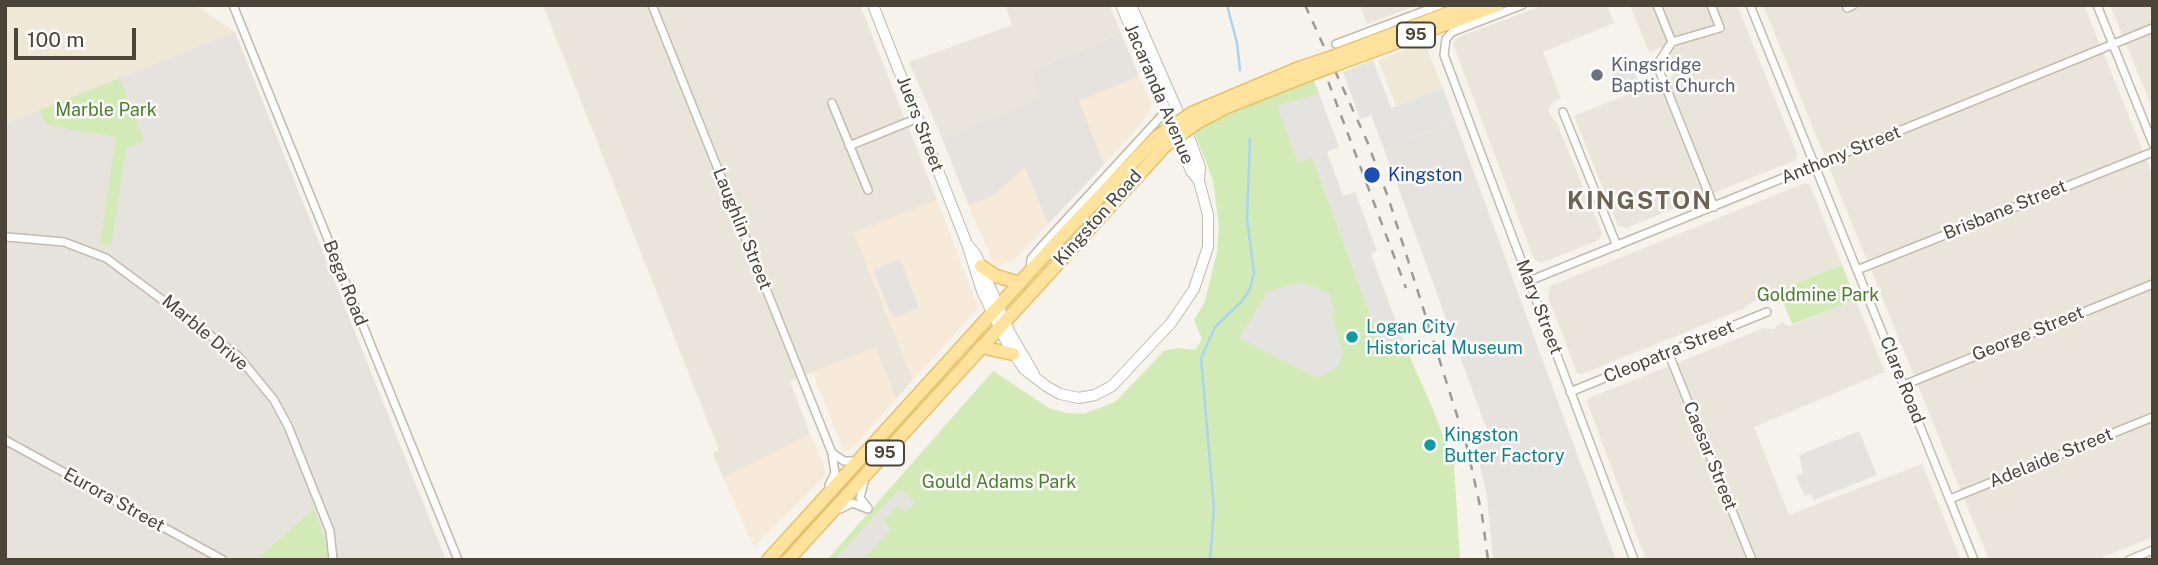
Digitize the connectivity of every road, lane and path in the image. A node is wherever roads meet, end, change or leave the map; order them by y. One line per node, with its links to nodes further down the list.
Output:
1 (233, 5): 58 (street, Bega Road)
2 (652, 5): 50 (street, Laughlin Street)
3 (873, 5): 21 (street, Juers Street)
4 (1121, 5): 19 (street, Jacaranda Avenue)
5 (1131, 5): 27 (street, Jacaranda Avenue)
6 (1440, 5): 17 (street, Kingston Road)
7 (1469, 5): 17 (main road, Kingston Road / 95)
8 (1497, 5): 17 (main road, Kingston Road / 95)
9 (1522, 5): 36 (street, Mary Street)
10 (1657, 5): 15 (street)
11 (1711, 5): 15 (street)
12 (1750, 5): 26 (street, Clare Road)
13 (2097, 5): 16 (street)
14 (2153, 28): 16 (street, Anthony Street)
15 (1672, 42): 29 (street)
16 (2113, 44): 23 (street); 26 (street, Anthony Street)
17 (1334, 55): 22 (main road, Kingston Road / 95, bridge)
18 (832, 103): 24 (street)
19 (1166, 111): 27 (street, Jacaranda Avenue); 35 (street, Kingston Road)
20 (1563, 112): 32 (street)
21 (918, 118): 24 (street); 31 (street, Juers Street)
22 (1161, 142): 35 (main road, Kingston Road / 95); 41 (main road, Kingston Road / 95)
23 (2153, 144)
24 (849, 146): 28 (street)
25 (2153, 152): 34 (street, Brisbane Street)
26 (1815, 166): 29 (street, Anthony Street); 34 (street, Clare Road)
27 (1199, 181): 45 (street, Jacaranda Avenue)
28 (868, 190)
29 (1714, 207): 32 (street, Anthony Street)
30 (7, 237): 57 (street, Marble Drive)
31 (967, 244): 33 (street, Juers Street); 39 (street, Juers Street)
32 (1617, 246): 36 (street, Anthony Street)
33 (981, 266): 37 (main road); 39 (street, Juers Street)
34 (1857, 270): 46 (street, Clare Road)
35 (1030, 271): 37 (main road, Kingston Road / 95)
36 (1529, 281): 47 (street, Mary Street)
37 (1020, 283): 39 (main road, Kingston Road / 95)
38 (2153, 284): 46 (street, George Street)
39 (995, 309): 41 (street, Jacaranda Avenue); 51 (main road, Kingston Road / 95)
40 (1767, 312): 43 (street, Cleopatra Street)
41 (1001, 323): 42 (main road, Kingston Road / 95); 44 (street, Jacaranda Avenue); 45 (street, Jacaranda Avenue)
42 (981, 347): 44 (main road); 51 (main road, Kingston Road / 95)
43 (1668, 352): 47 (street, Cleopatra Street); 62 (street, Caesar Street)
44 (1013, 354): 45 (street, Jacaranda Avenue)
45 (1034, 374)
46 (1904, 385): 52 (street, Clare Road)
47 (1570, 392): 61 (street, Mary Street)
48 (2153, 417): 52 (street, Adelaide Street)
49 (5, 440): 56 (street, Eurora Street)
50 (832, 453): 51 (street); 53 (street, Laughlin Street)
51 (864, 466): 53 (main road, Kingston Road / 95); 54 (main road, Kingston Road / 95); 54 (street)
52 (1950, 499): 63 (street, Clare Road)
53 (815, 507): 59 (main road, Kingston Road / 95)
54 (817, 528): 60 (main road, Kingston Road / 95)
55 (2153, 550): 64 (street)
56 (223, 560)
57 (333, 560)
58 (458, 560)
59 (768, 560)
60 (788, 560)
61 (1634, 560)
62 (1752, 560)
63 (1974, 560)
64 (2129, 560)

